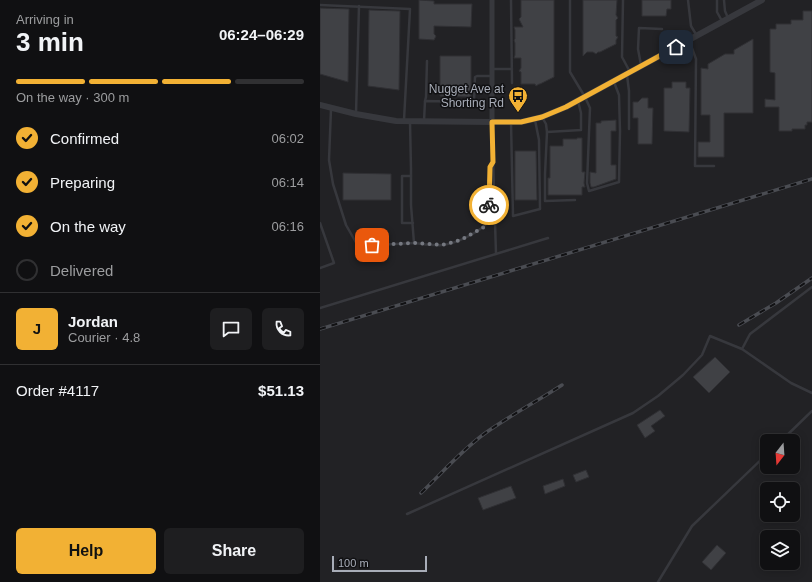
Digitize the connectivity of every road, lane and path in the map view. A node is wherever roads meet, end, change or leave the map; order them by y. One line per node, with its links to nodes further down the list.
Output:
1 (492, 0): 19 (street)
2 (511, 0): 20 (lane)
3 (570, 0): 25 (lane)
4 (623, 0): 21 (lane)
5 (688, 0): 15 (lane)
6 (717, 0): 13 (lane)
7 (724, 0): 12 (lane)
8 (762, 0): 9 (street)
9 (752, 3): 12 (street)
10 (320, 5): 11 (lane)
11 (359, 6): 30 (lane); 33 (lane)
12 (728, 18): 13 (street)
13 (722, 22): 15 (street)
14 (662, 29): 18 (lane)
15 (697, 36): 16 (street)
16 (689, 40): 18 (street); 40 (lane)
17 (427, 61): 26 (lane)
18 (641, 65): 21 (street)
19 (492, 69): 20 (lane); 22 (street)
20 (512, 69): 24 (lane)
21 (628, 73): 23 (street); 37 (lane)
22 (492, 76): 26 (lane); 35 (street)
23 (614, 81): 25 (street); 25 (lane)
24 (512, 83)
25 (585, 97): 27 (street)
26 (425, 101): 34 (lane)
27 (578, 101): 31 (street); 38 (lane)
28 (320, 105): 29 (street)
29 (331, 108): 30 (street); 46 (lane)
30 (356, 114): 33 (street)
31 (542, 117): 32 (street); 38 (lane)
32 (534, 119): 36 (street); 36 (lane)
33 (407, 122): 34 (street); 41 (lane)
34 (424, 122): 35 (street)
35 (492, 122): 36 (street); 39 (lane)
36 (512, 122)
37 (629, 129)
38 (547, 132): 42 (lane)
39 (493, 162): 46 (lane); 47 (lane)
40 (714, 166)
41 (411, 176): 44 (lane); 44 (lane)
42 (575, 200)
43 (320, 222): 48 (lane)
44 (413, 223): 46 (lane)
45 (548, 238): 47 (lane)
46 (414, 243)
47 (496, 254): 50 (lane)
48 (320, 268)
49 (812, 287): 51 (lane)
50 (320, 308)
51 (742, 349): 52 (lane); 56 (lane)
52 (812, 393)
53 (812, 411): 54 (lane)
54 (788, 434)
55 (760, 461): 57 (lane)
56 (407, 514)
57 (658, 582)

